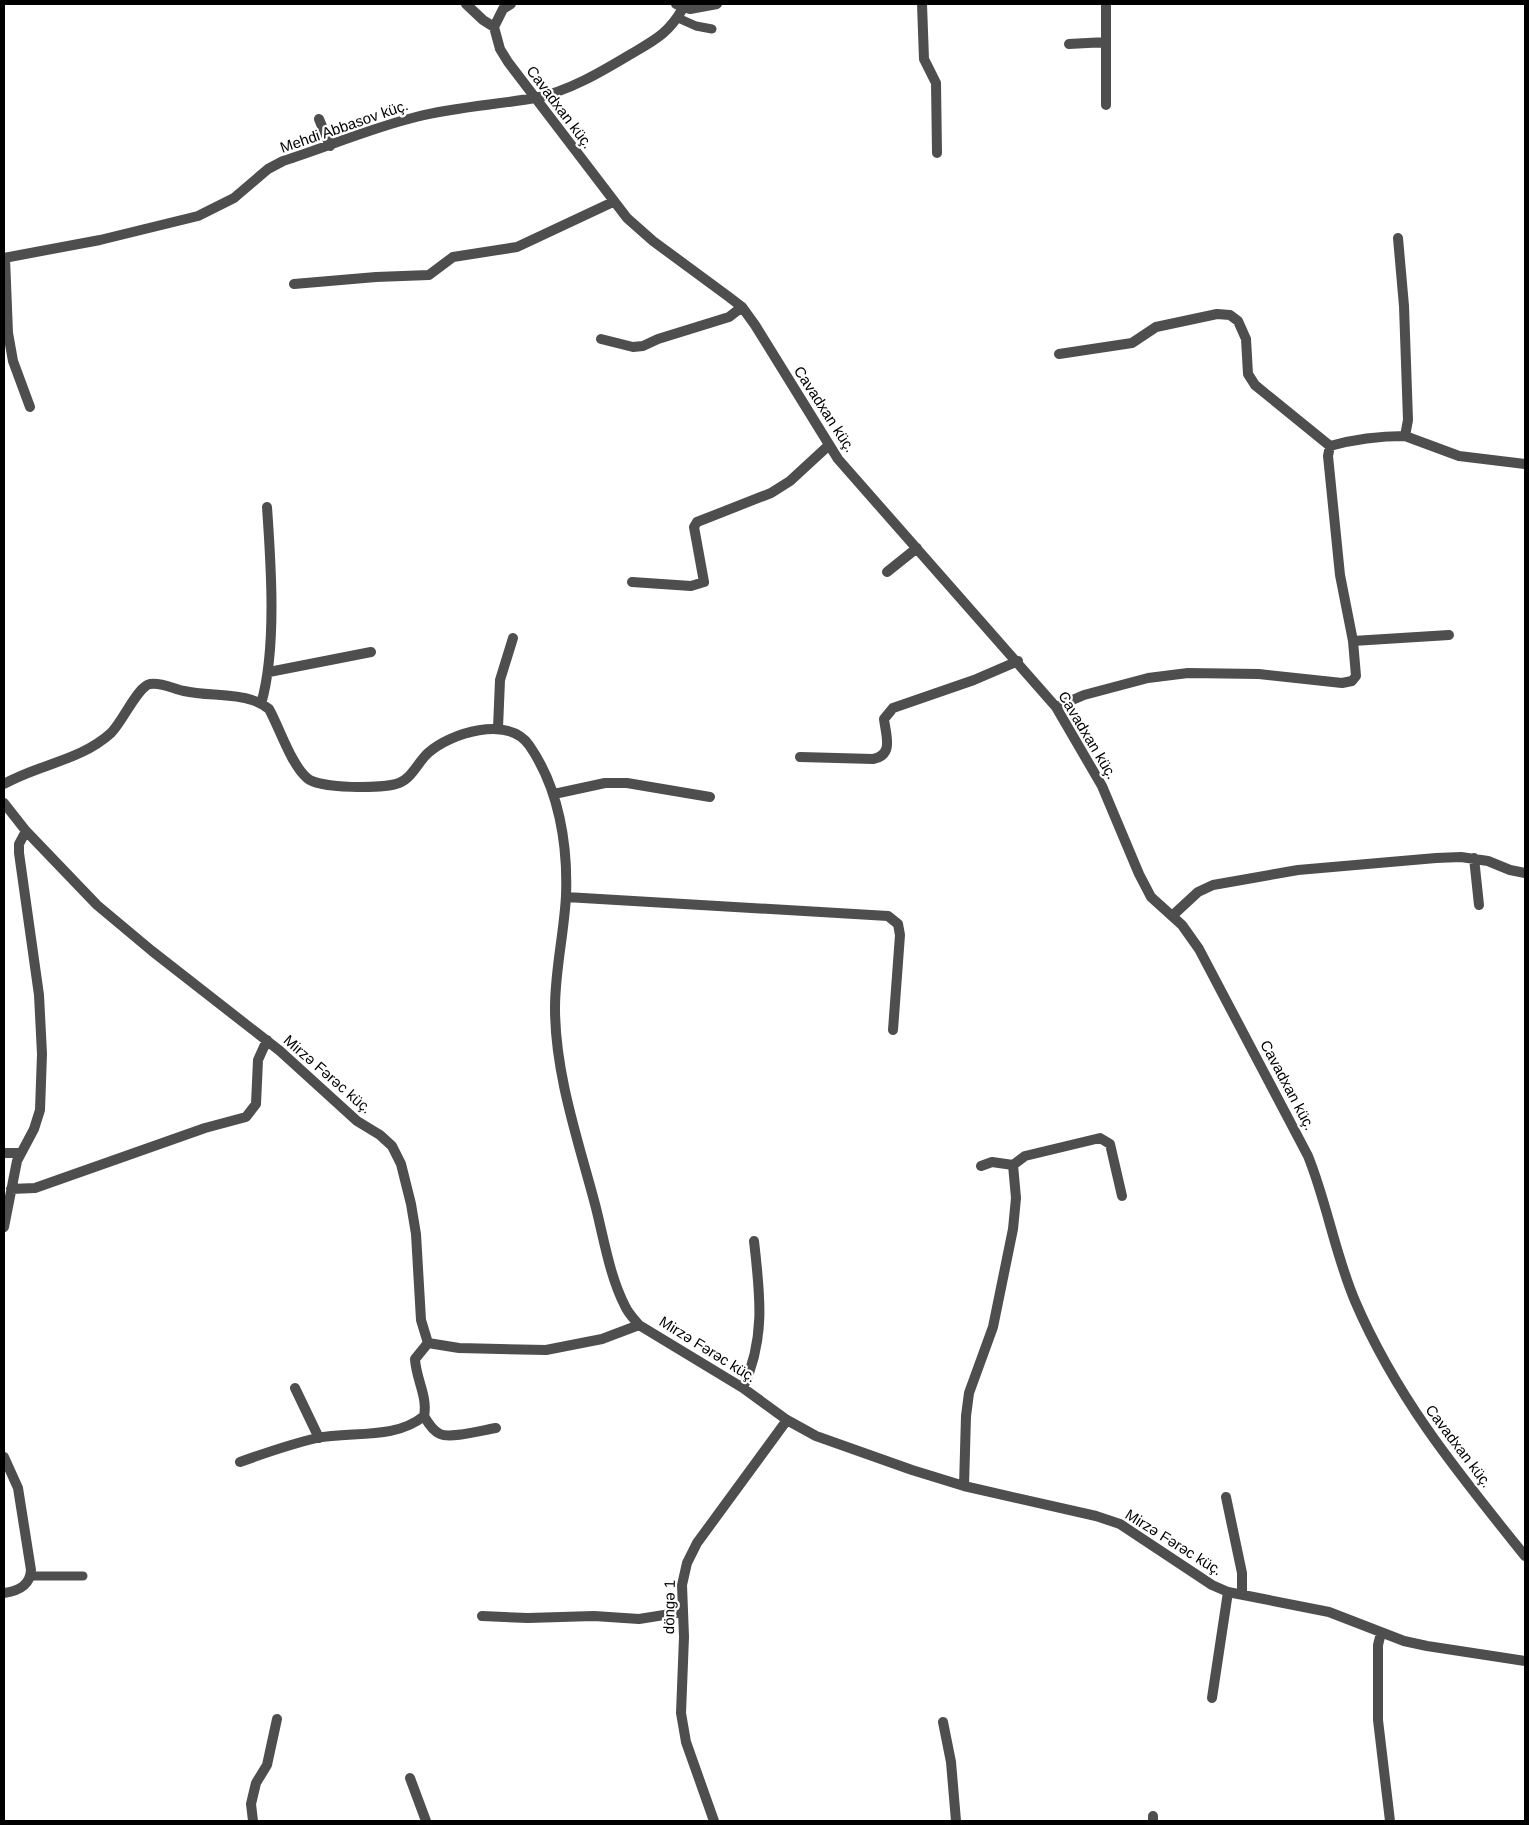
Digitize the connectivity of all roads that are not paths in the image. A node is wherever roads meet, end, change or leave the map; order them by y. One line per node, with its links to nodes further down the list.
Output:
1 (466, 4): 8 (street)
2 (511, 4): 8 (street)
3 (717, 4): 6 (street)
4 (922, 4): 16 (street)
5 (1106, 4): 10 (street)
6 (679, 6): 7 (street, Mehdi Abbasov küç.)
7 (678, 18): 9 (lane); 12 (street, Mehdi Abbasov küç.)
8 (494, 27): 12 (street, Cavadxan küç.)
9 (712, 29)
10 (1106, 42): 11 (street); 13 (street)
11 (1069, 44)
12 (535, 98): 15 (street, Mehdi Abbasov küç.); 17 (street, Cavadxan küç.)
13 (1106, 105)
14 (319, 119): 15 (street)
15 (330, 146): 19 (street, Mehdi Abbasov küç.)
16 (937, 153)
17 (613, 202): 20 (street); 21 (street, Cavadxan küç.)
18 (1398, 238): 25 (street)
19 (4, 258): 24 (street)
20 (294, 284)
21 (742, 307): 22 (street); 26 (street, Cavadxan küç.)
22 (600, 339)
23 (1059, 354): 27 (street)
24 (30, 407)
25 (1405, 436): 27 (street); 28 (street)
26 (828, 446): 30 (street, Cavadxan küç.); 32 (street)
27 (1330, 446): 35 (street)
28 (1525, 464)
29 (267, 507): 38 (street)
30 (917, 548): 31 (street); 37 (street, Cavadxan küç.)
31 (887, 572)
32 (632, 582)
33 (1449, 635): 35 (street)
34 (513, 638): 41 (street)
35 (1353, 640): 40 (street)
36 (371, 652): 38 (street)
37 (1018, 661): 40 (street, Cavadxan küç.); 42 (street)
38 (269, 672): 39 (street)
39 (262, 704): 41 (street); 43 (street)
40 (1056, 706): 52 (street, Cavadxan küç.)
41 (498, 728): 44 (street)
42 (800, 757)
43 (4, 784)
44 (554, 794): 45 (street); 50 (street)
45 (710, 797)
46 (4, 803): 47 (street, Mirzə Fərəc küç.)
47 (26, 830): 54 (street, Mirzə Fərəc küç.); 56 (street)
48 (1474, 858): 49 (street); 51 (street); 52 (street)
49 (1525, 872)
50 (566, 897): 53 (street); 63 (street)
51 (1479, 905)
52 (1172, 916): 75 (street, Cavadxan küç.)
53 (893, 1030)
54 (267, 1040): 59 (street); 64 (street, Mirzə Fərəc küç.)
55 (4, 1152): 56 (street)
56 (21, 1153): 59 (street)
57 (1013, 1165): 58 (street); 60 (street); 73 (street)
58 (981, 1166)
59 (11, 1188): 61 (street)
60 (1122, 1196)
61 (4, 1227)
62 (754, 1241): 66 (street)
63 (639, 1325): 64 (street, Mirzə Fərəc küç.); 66 (street, Mirzə Fərəc küç.)
64 (428, 1343): 67 (street)
65 (296, 1388): 70 (street)
66 (744, 1388): 68 (street, Mirzə Fərəc küç.)
67 (424, 1416): 69 (street); 70 (street)
68 (787, 1420): 73 (street, Mirzə Fərəc küç.); 81 (street, döngə 1)
69 (496, 1428)
70 (319, 1438): 72 (street)
71 (4, 1457): 76 (street)
72 (240, 1462)
73 (964, 1486): 78 (street, Mirzə Fərəc küç.)
74 (1226, 1497): 80 (street)
75 (1525, 1556)
76 (31, 1576): 77 (lane); 79 (street)
77 (83, 1576)
78 (1228, 1592): 80 (street, Mirzə Fərəc küç.); 85 (street)
79 (4, 1593)
80 (1242, 1595): 83 (street, Mirzə Fərəc küç.)
81 (683, 1612): 82 (street); 91 (street, döngə 1)
82 (482, 1616)
83 (1381, 1632): 84 (street, Mirzə Fərəc küç.); 93 (street)
84 (1525, 1661)
85 (1212, 1698)
86 (277, 1719): 89 (street)
87 (943, 1722): 92 (street)
88 (410, 1778): 90 (street)
89 (252, 1821)
90 (426, 1821)
91 (714, 1821)
92 (956, 1821)
93 (1390, 1821)

